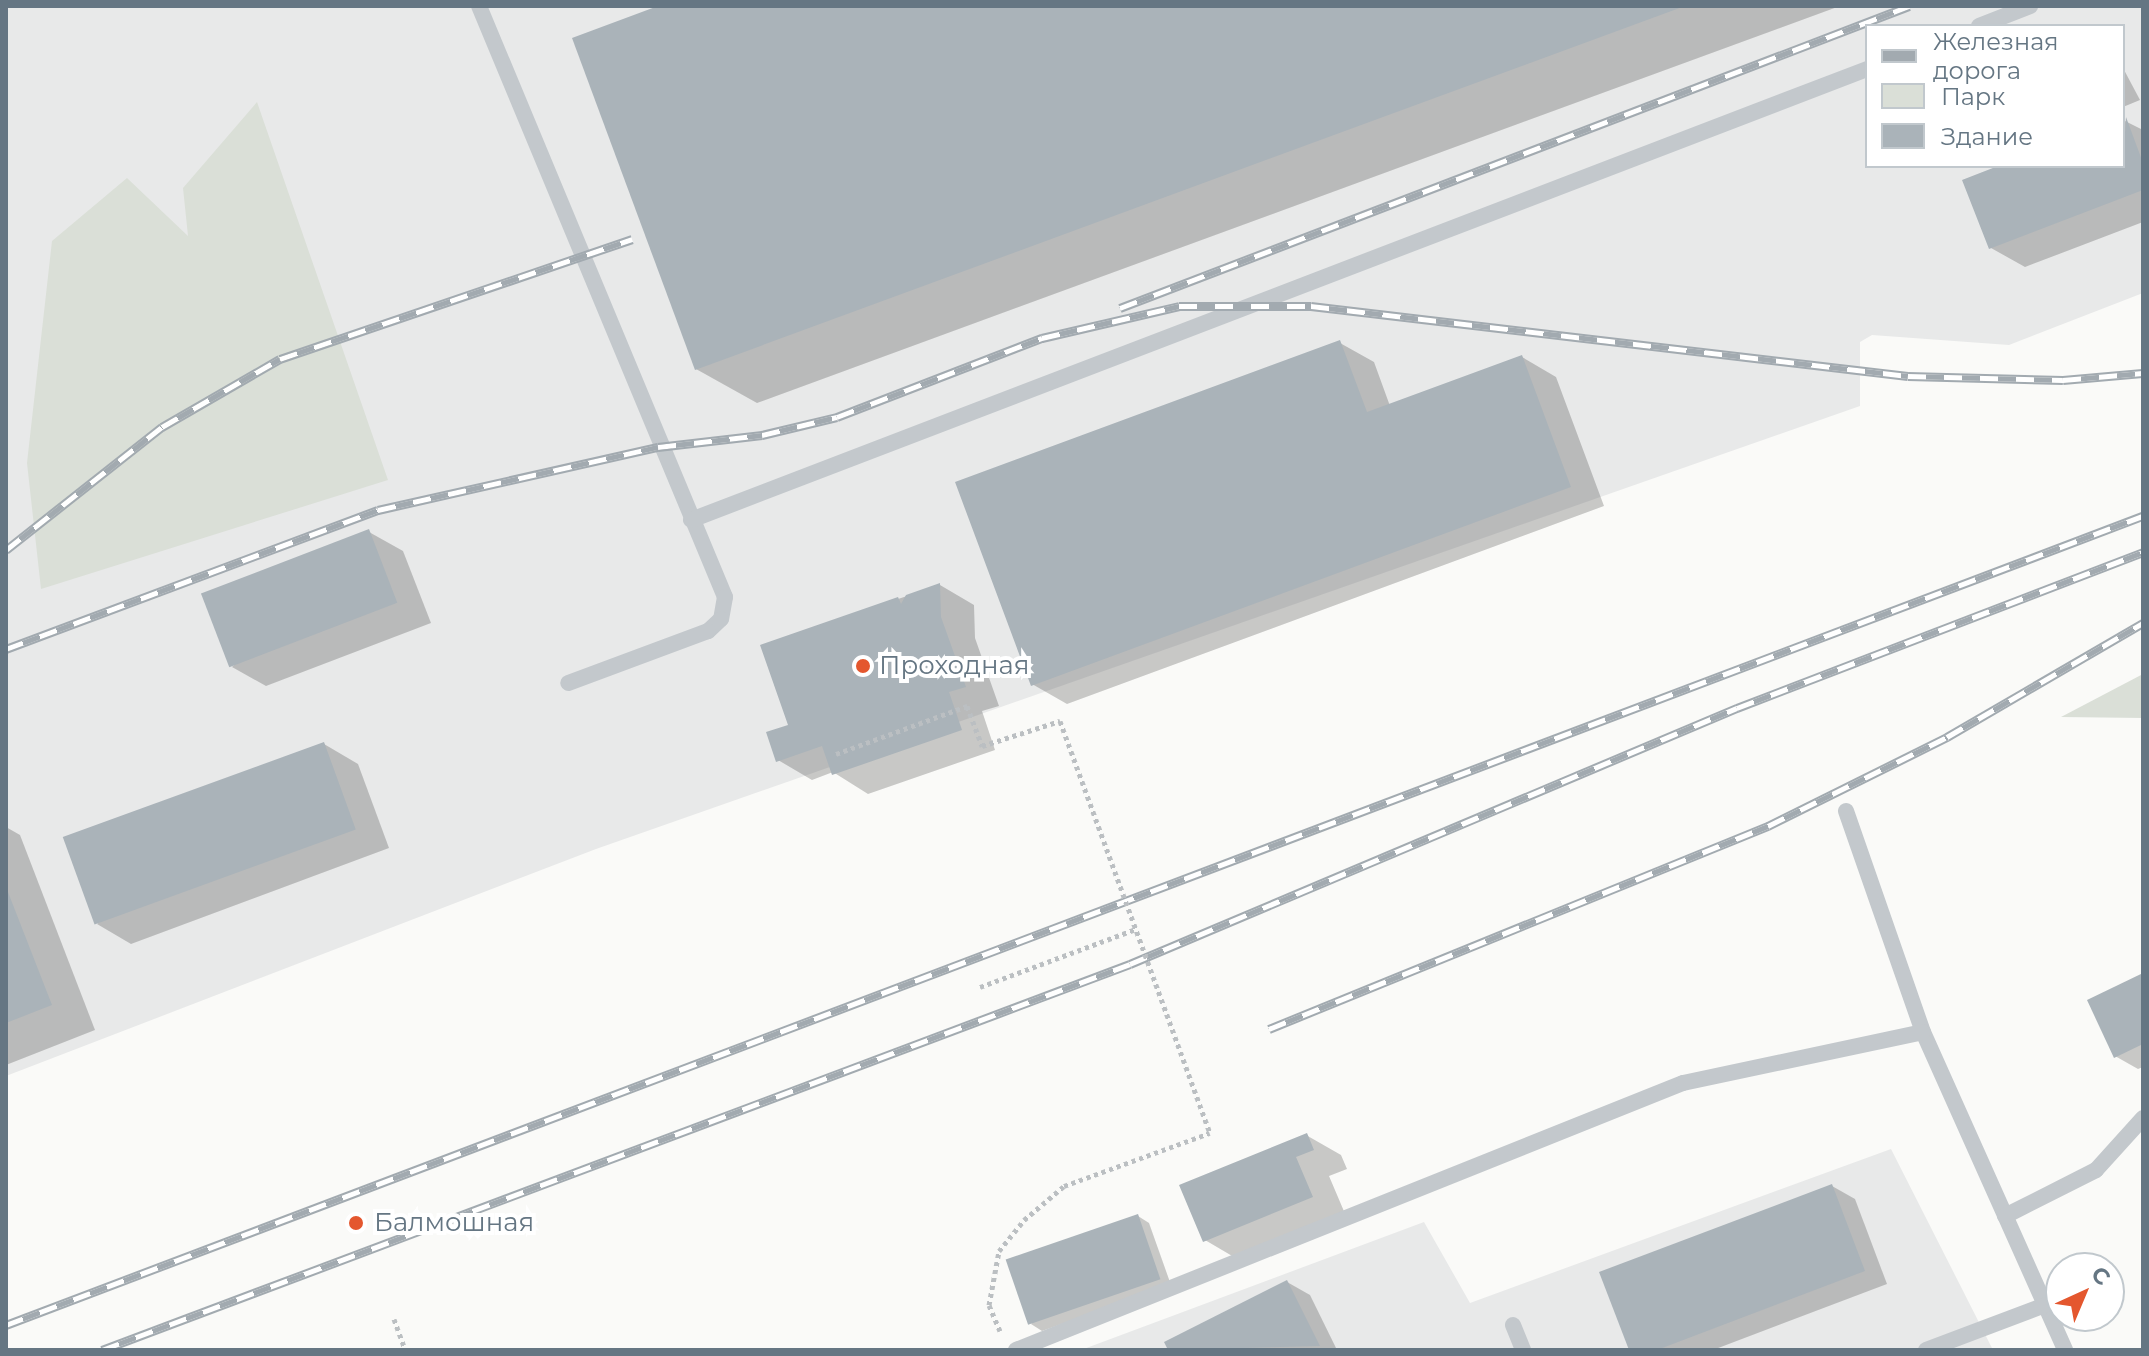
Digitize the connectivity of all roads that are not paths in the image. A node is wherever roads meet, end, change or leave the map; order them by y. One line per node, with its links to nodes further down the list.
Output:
1 (479, 6): 5 (lane)
2 (2030, 6): 3 (lane)
3 (1984, 24)
4 (1865, 70): 5 (lane)
5 (691, 520): 6 (lane)
6 (568, 683)
7 (1846, 811): 8 (lane)
8 (1923, 1032): 10 (lane); 13 (lane)
9 (2143, 1118): 10 (lane)
10 (2005, 1216): 11 (lane)
11 (2045, 1305): 15 (lane)
12 (1513, 1325): 14 (lane)
13 (1009, 1344)
14 (1523, 1350)
15 (1926, 1350)

